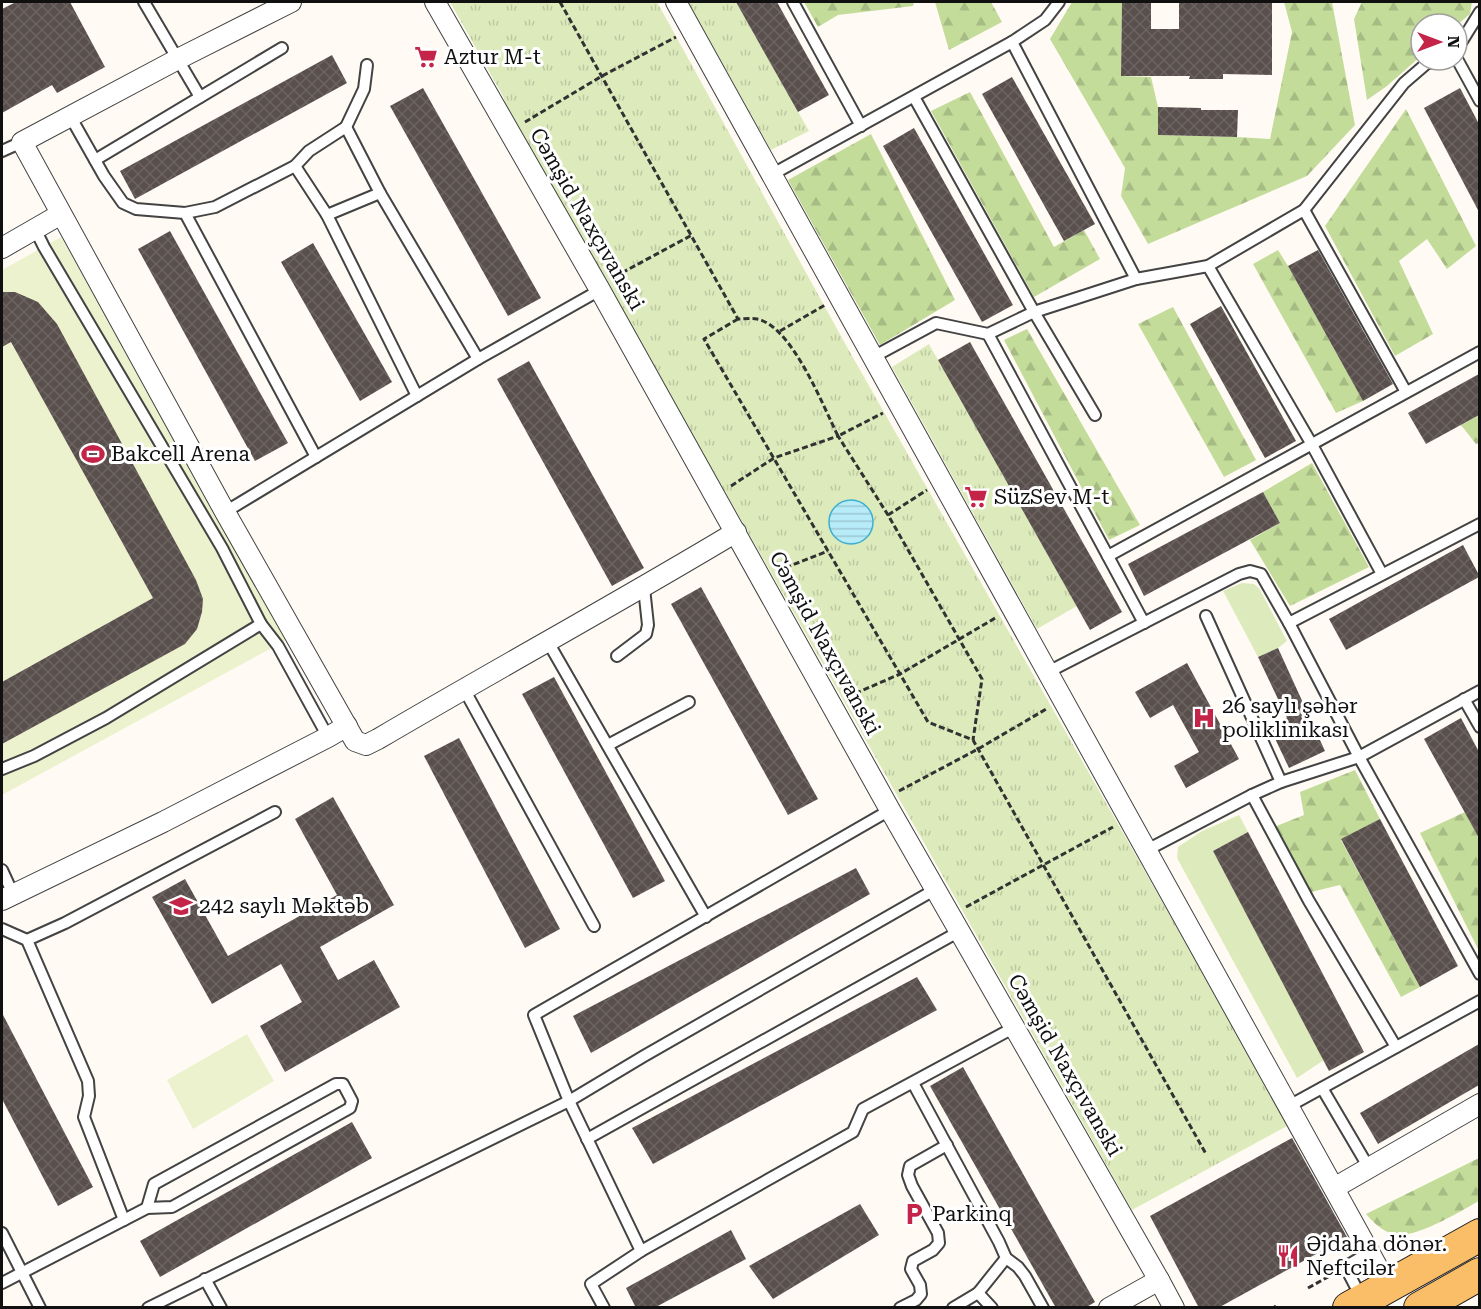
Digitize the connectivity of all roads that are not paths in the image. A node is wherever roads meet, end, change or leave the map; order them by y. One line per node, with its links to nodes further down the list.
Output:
1 (144, 2): 11 (lane)
2 (291, 2): 11 (street)
3 (435, 2): 35 (street, Cəmşid Naxçıvanski)
4 (676, 2): 25 (street)
5 (793, 2): 19 (lane)
6 (1059, 2): 9 (lane)
7 (1479, 12): 8 (lane)
8 (1469, 29)
9 (1012, 42): 16 (lane); 34 (lane)
10 (282, 48): 15 (lane)
11 (178, 59): 15 (lane); 18 (street)
12 (367, 65): 20 (lane)
13 (1417, 72): 27 (lane)
14 (1464, 72): 17 (lane)
15 (200, 97): 23 (lane)
16 (914, 97): 19 (lane); 36 (lane)
17 (1479, 101)
18 (70, 116): 21 (street); 23 (lane)
19 (861, 126): 25 (lane)
20 (346, 127): 24 (lane); 26 (lane)
21 (22, 142): 22 (lane); 29 (street)
22 (2, 151)
23 (95, 159): 28 (lane)
24 (295, 166): 28 (lane); 30 (lane)
25 (771, 175): 39 (street)
26 (380, 193): 30 (lane); 40 (lane)
27 (1304, 210): 33 (lane); 41 (lane)
28 (184, 213): 45 (lane)
29 (61, 214): 31 (street); 46 (street)
30 (327, 215): 42 (lane)
31 (35, 229): 32 (street); 55 (lane)
32 (2, 248)
33 (1208, 266): 34 (lane); 44 (lane)
34 (1136, 279): 36 (lane)
35 (598, 288): 40 (lane); 48 (street, Cəmşid Naxçıvanski)
36 (1034, 312): 37 (lane); 43 (lane)
37 (988, 334): 39 (lane); 49 (lane)
38 (1479, 352): 41 (lane)
39 (873, 357): 58 (street)
40 (478, 359): 42 (lane)
41 (1406, 392): 44 (lane)
42 (417, 396): 45 (lane)
43 (1095, 415)
44 (1311, 443): 49 (lane); 50 (lane)
45 (316, 457): 46 (lane)
46 (225, 512): 63 (street)
47 (1479, 524): 50 (lane)
48 (736, 532): 51 (street); 71 (street, Cəmşid Naxçıvanski)
49 (1108, 556): 53 (lane)
50 (1382, 574): 54 (lane)
51 (644, 588): 56 (street); 57 (lane)
52 (1206, 616): 69 (lane)
53 (1144, 623): 54 (lane); 58 (lane)
54 (1289, 623): 67 (lane)
55 (261, 624): 65 (lane); 68 (lane)
56 (548, 642): 59 (street); 66 (lane)
57 (617, 656)
58 (1048, 672): 73 (street)
59 (464, 688): 63 (street); 79 (lane)
60 (1479, 691): 61 (lane)
61 (1464, 699): 64 (lane); 67 (lane)
62 (688, 702): 66 (lane)
63 (347, 726): 65 (street)
64 (1479, 728)
65 (328, 737): 76 (street)
66 (608, 745): 77 (lane)
67 (1359, 757): 69 (lane); 82 (lane)
68 (2, 770)
69 (1281, 783): 70 (lane)
70 (1252, 795): 73 (lane); 85 (lane)
71 (888, 805): 75 (street, Cəmşid Naxçıvanski); 77 (lane)
72 (275, 812): 81 (lane)
73 (1148, 850): 90 (street)
74 (2, 870): 76 (lane)
75 (936, 889): 78 (street, Cəmşid Naxçıvanski); 88 (lane)
76 (7, 897)
77 (706, 917): 88 (lane)
78 (956, 923): 84 (street, Cəmşid Naxçıvanski); 91 (lane)
79 (594, 926)
80 (2, 929): 81 (lane)
81 (27, 940): 96 (lane)
82 (1479, 974)
83 (1479, 1001): 85 (lane)
84 (1015, 1027): 86 (lane); 105 (street, Cəmşid Naxçıvanski)
85 (1396, 1047): 87 (lane)
86 (913, 1083): 92 (lane); 99 (lane)
87 (1322, 1088): 90 (lane); 93 (lane)
88 (569, 1101): 91 (lane); 104 (lane)
89 (1479, 1104): 93 (street)
90 (1289, 1107): 94 (street)
91 (587, 1139): 99 (lane)
92 (947, 1145): 101 (lane); 113 (lane)
93 (1369, 1168): 94 (street)
94 (1334, 1188): 100 (street)
95 (147, 1208): 95 (lane); 96 (lane)
96 (124, 1220): 102 (lane)
97 (2, 1233): 102 (lane)
98 (1479, 1235): 108 (main road)
99 (641, 1251): 112 (lane)
100 (1370, 1252): 108 (street); 108 (lane)
101 (1006, 1258): 107 (lane); 116 (lane)
102 (22, 1272): 106 (lane); 109 (lane)
103 (1479, 1274): 119 (main road)
104 (205, 1279): 110 (lane); 111 (lane)
105 (1160, 1280): 117 (street); 118 (street, Cəmşid Naxçıvanski)
106 (2, 1283)
107 (978, 1293): 114 (lane); 115 (lane)
108 (1367, 1298)
109 (40, 1308)
110 (148, 1308)
111 (221, 1308)
112 (604, 1308)
113 (900, 1308)
114 (953, 1308)
115 (992, 1308)
116 (1043, 1308)
117 (1109, 1308)
118 (1174, 1308)
119 (1420, 1308)

